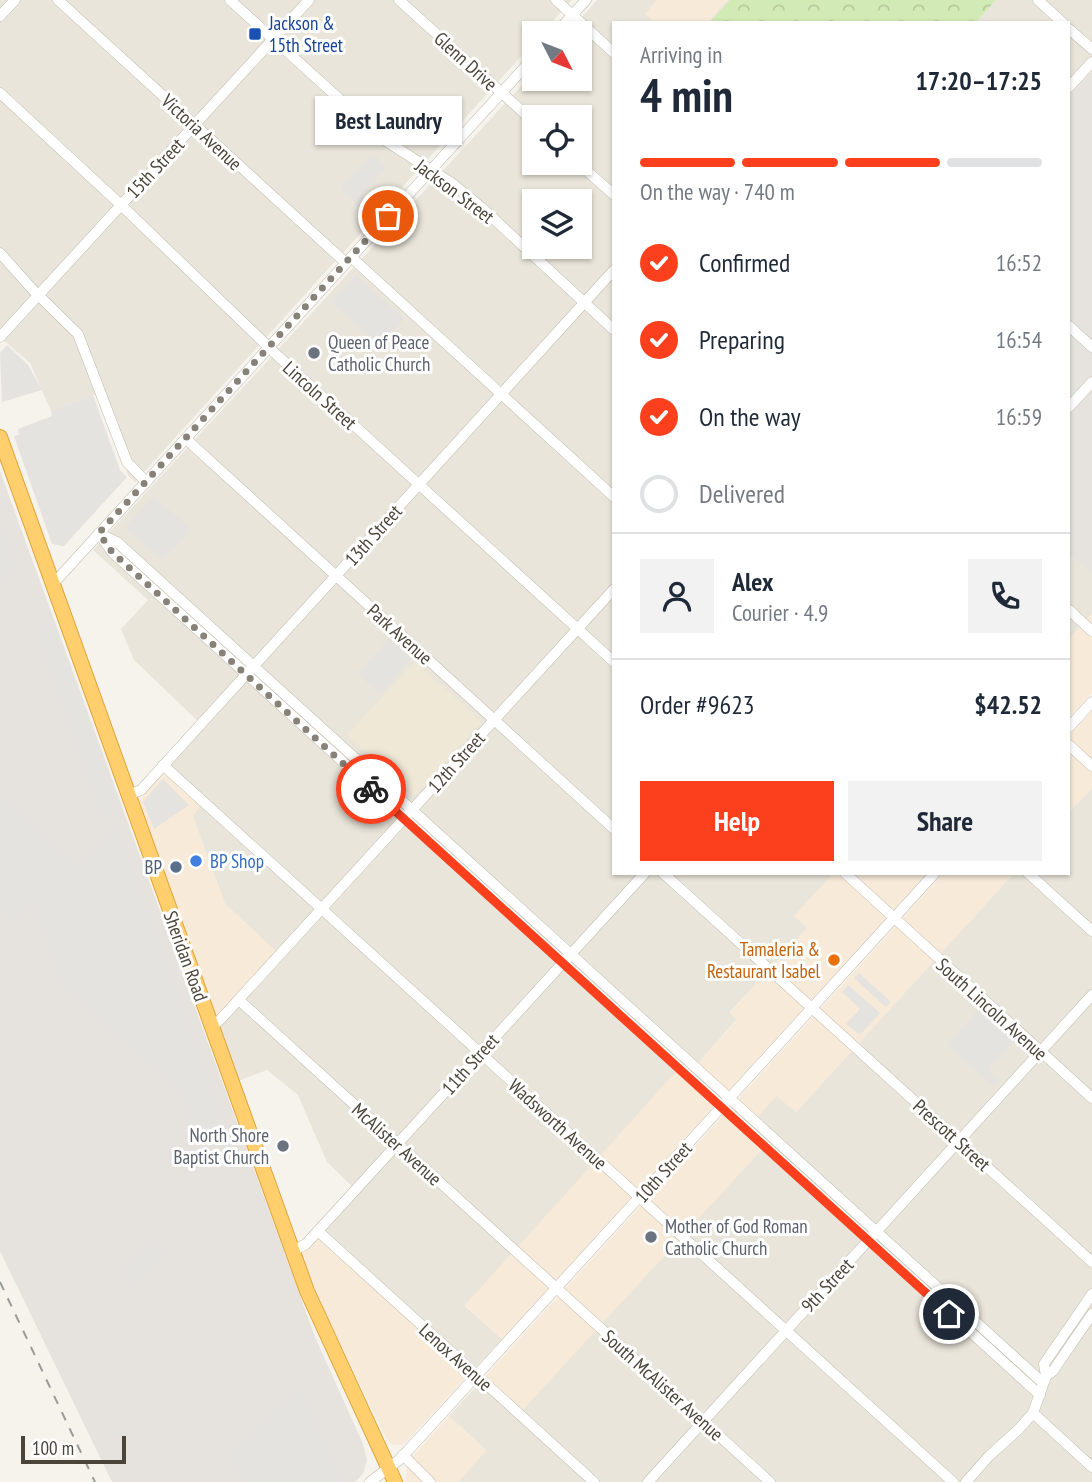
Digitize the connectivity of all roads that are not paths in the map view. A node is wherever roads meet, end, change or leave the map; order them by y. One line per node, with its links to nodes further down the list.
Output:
1 (15, 0): 10 (street)
2 (58, 0): 23 (street, Victoria Avenue)
3 (230, 0): 14 (street, Jackson Street)
4 (309, 0): 14 (street, 15th Street)
5 (399, 0): 21 (street, Glenn Drive)
6 (555, 0): 9 (street)
7 (586, 0): 9 (street)
8 (1038, 0): 12 (street)
9 (572, 15): 11 (street); 16 (street)
10 (0, 16)
11 (567, 21)
12 (1061, 21)
13 (1070, 30): 15 (street)
14 (273, 40): 23 (street, 15th Street); 24 (street, Jackson Street)
15 (1092, 49)
16 (612, 52)
17 (1092, 62): 19 (street)
18 (522, 70): 21 (street)
19 (1070, 86)
20 (0, 93): 27 (street, Lincoln Street)
21 (502, 93): 22 (street, Glenn Drive); 24 (street)
22 (522, 111)
23 (194, 125): 27 (street, 15th Street); 29 (street, Victoria Avenue)
24 (431, 170): 29 (street); 32 (street, Jackson Street)
25 (592, 175): 26 (street)
26 (612, 193)
27 (121, 205): 31 (street, 15th Street); 37 (street, Lincoln Street)
28 (0, 253): 31 (street)
29 (349, 260): 37 (street); 39 (street, Victoria Avenue)
30 (612, 272): 32 (street, 13th Street)
31 (38, 295): 35 (street, 15th Street); 43 (street)
32 (584, 303): 34 (street, Jackson Street); 39 (street, 13th Street)
33 (1070, 327): 36 (street)
34 (612, 328)
35 (0, 337)
36 (1092, 347)
37 (269, 348): 42 (street); 44 (street, Lincoln Street)
38 (1092, 382): 40 (street)
39 (502, 394): 44 (street, 13th Street); 45 (street, Victoria Avenue)
40 (1070, 407)
41 (0, 437): 48 (highway, Sheridan Road)
42 (186, 439): 43 (street); 47 (street, Park Avenue)
43 (146, 482): 46 (street)
44 (419, 485): 47 (street, 13th Street); 51 (street, Lincoln Street)
45 (612, 494)
46 (99, 533): 48 (street); 54 (street)
47 (336, 575): 54 (street, 13th Street); 56 (street, Park Avenue)
48 (52, 584): 61 (highway, Sheridan Road)
49 (612, 591): 51 (street, 12th Street)
50 (1070, 611): 52 (street)
51 (578, 629): 53 (street, Lincoln Street); 56 (street, 12th Street)
52 (1092, 631)
53 (612, 660)
54 (250, 670): 59 (street, 13th Street); 62 (street); 63 (street)
55 (1092, 702): 57 (street)
56 (495, 720): 62 (street, 12th Street); 64 (street, Park Avenue)
57 (1070, 726)
58 (1070, 746): 60 (street)
59 (163, 765): 61 (street, 13th Street); 70 (street, Wadsworth Avenue)
60 (1092, 766)
61 (128, 795): 78 (highway, Sheridan Road)
62 (412, 811): 63 (street, 12th Street); 73 (street)
63 (404, 819): 70 (street, 12th Street); 74 (street)
64 (612, 827)
65 (643, 875): 73 (street, 11th Street)
66 (665, 875): 77 (street)
67 (847, 875): 71 (street)
68 (933, 875): 71 (street, 10th Street)
69 (1030, 875): 72 (street)
70 (321, 909): 76 (street, 12th Street); 80 (street, Wadsworth Avenue)
71 (894, 918): 77 (street, 10th Street); 79 (street, South Lincoln Avenue)
72 (1092, 931)
73 (571, 955): 74 (street, 11th Street); 82 (street)
74 (563, 963): 80 (street, 11th Street); 83 (street)
75 (1092, 995): 79 (street, 9th Street)
76 (239, 1000): 78 (street, 12th Street); 85 (street, McAlister Avenue)
77 (812, 1009): 82 (street, 10th Street); 84 (street, Prescott Street)
78 (211, 1025): 90 (highway, Sheridan Road)
79 (1040, 1052): 81 (street, South Lincoln Avenue); 84 (street, 9th Street)
80 (480, 1054): 85 (street, 11th Street); 86 (street, Wadsworth Avenue)
81 (1092, 1098)
82 (729, 1099): 83 (street, 10th Street); 88 (street)
83 (721, 1107): 86 (street, 10th Street); 89 (street)
84 (959, 1141): 88 (street, 9th Street); 91 (street, Prescott Street)
85 (397, 1144): 87 (street, 11th Street); 92 (street, McAlister Avenue)
86 (639, 1198): 92 (street, 10th Street); 95 (street, Wadsworth Avenue)
87 (318, 1231): 90 (street, 11th Street); 96 (street, Lenox Avenue)
88 (876, 1232): 89 (street, 9th Street); 97 (street)
89 (868, 1241): 95 (street, 9th Street); 98 (street)
90 (293, 1251): 103 (highway, Sheridan Road)
91 (1092, 1262)
92 (556, 1289): 96 (street, 10th Street); 100 (street, South McAlister Avenue)
93 (1092, 1294): 97 (street)
94 (1092, 1314): 97 (street)
95 (786, 1330): 100 (street, 9th Street); 110 (street, Wadsworth Avenue)
96 (477, 1376): 101 (street, 10th Street); 107 (street, Lenox Avenue)
97 (1044, 1380): 98 (street)
98 (1040, 1395): 99 (street)
99 (1033, 1413): 102 (street); 111 (street)
100 (703, 1422): 108 (street, 9th Street); 109 (street, South McAlister Avenue)
101 (403, 1455): 103 (street, 10th Street); 106 (street)
102 (1092, 1467)
103 (388, 1468): 104 (street, 10th Street); 105 (highway, Sheridan Road)
104 (370, 1482)
105 (395, 1482)
106 (430, 1482)
107 (594, 1482)
108 (648, 1482)
109 (770, 1482)
110 (953, 1482)
111 (966, 1482)

